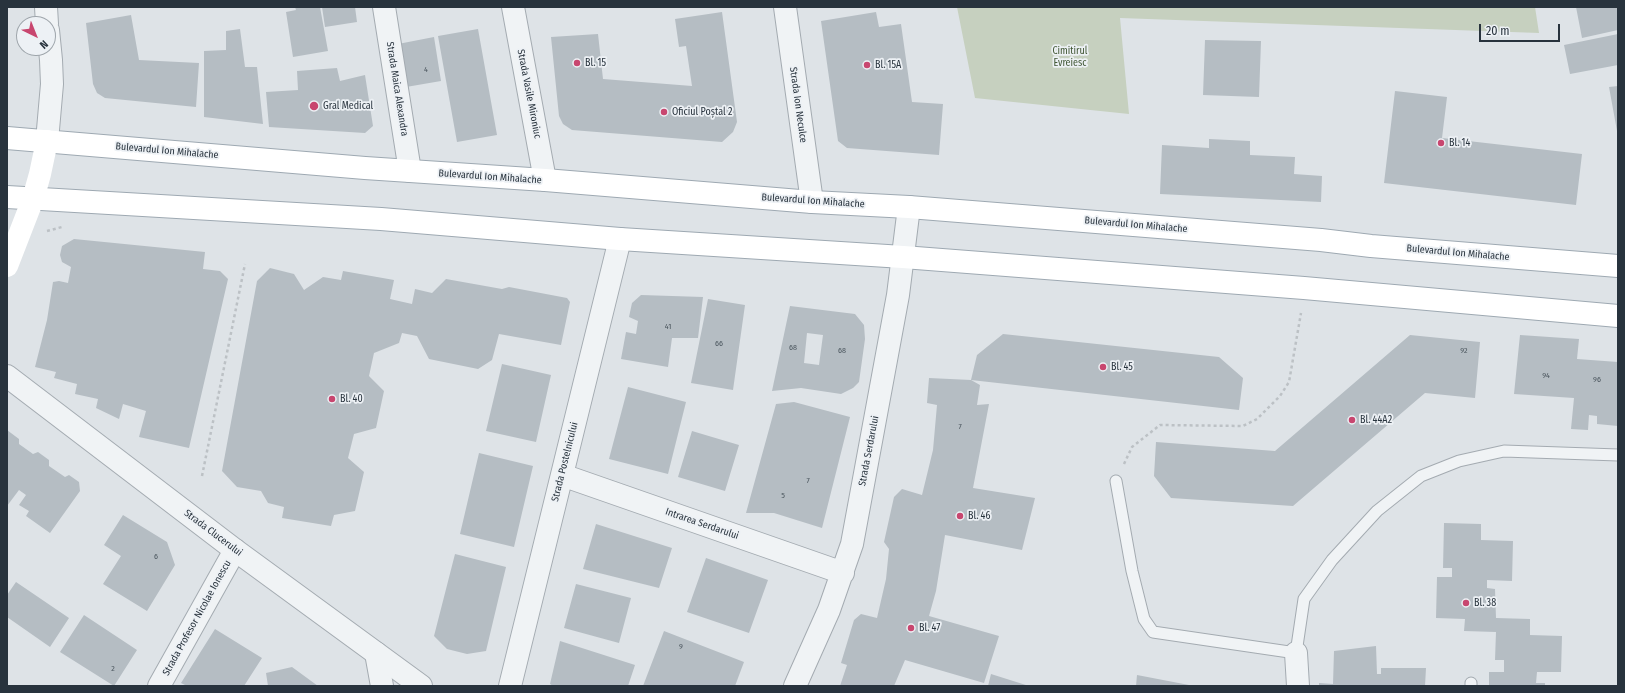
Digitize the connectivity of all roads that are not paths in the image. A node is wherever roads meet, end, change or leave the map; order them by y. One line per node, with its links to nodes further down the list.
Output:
1 (384, 7): 7 (street, Strada Maica Alexandra)
2 (513, 7): 8 (street, Strada Vasile Mironiuc)
3 (785, 7): 11 (street, Strada Ion Neculce)
4 (51, 56): 6 (street)
5 (7, 138): 6 (main road, Bulevardul Ion Mihalache)
6 (47, 141): 7 (main road, Bulevardul Ion Mihalache); 10 (main road)
7 (410, 171): 8 (main road, Bulevardul Ion Mihalache)
8 (545, 180): 11 (main road, Bulevardul Ion Mihalache)
9 (7, 197): 10 (main road)
10 (32, 199): 13 (main road); 15 (main road)
11 (812, 202): 12 (main road, Bulevardul Ion Mihalache)
12 (909, 207): 14 (street, Strada Serdarului); 16 (main road, Bulevardul Ion Mihalache)
13 (620, 239): 14 (main road); 20 (street, Strada Postelnicului)
14 (903, 257): 17 (main road); 23 (street, Strada Serdarului)
15 (7, 266)
16 (1618, 266)
17 (1618, 316)
18 (7, 376): 22 (street, Strada Clucerului)
19 (1618, 455): 25 (lane)
20 (562, 475): 23 (street, Intrarea Serdarului); 29 (street, Strada Postelnicului)
21 (1116, 481): 25 (lane)
22 (235, 550): 24 (street, Strada Clucerului); 26 (street, Strada Profesor Nicolae Ionescu)
23 (843, 573): 30 (street, Strada Serdarului)
24 (376, 653): 27 (street); 28 (street, Strada Clucerului)
25 (1296, 653): 31 (street)
26 (159, 686)
27 (382, 686)
28 (421, 686)
29 (510, 686)
30 (795, 686)
31 (1298, 686)

